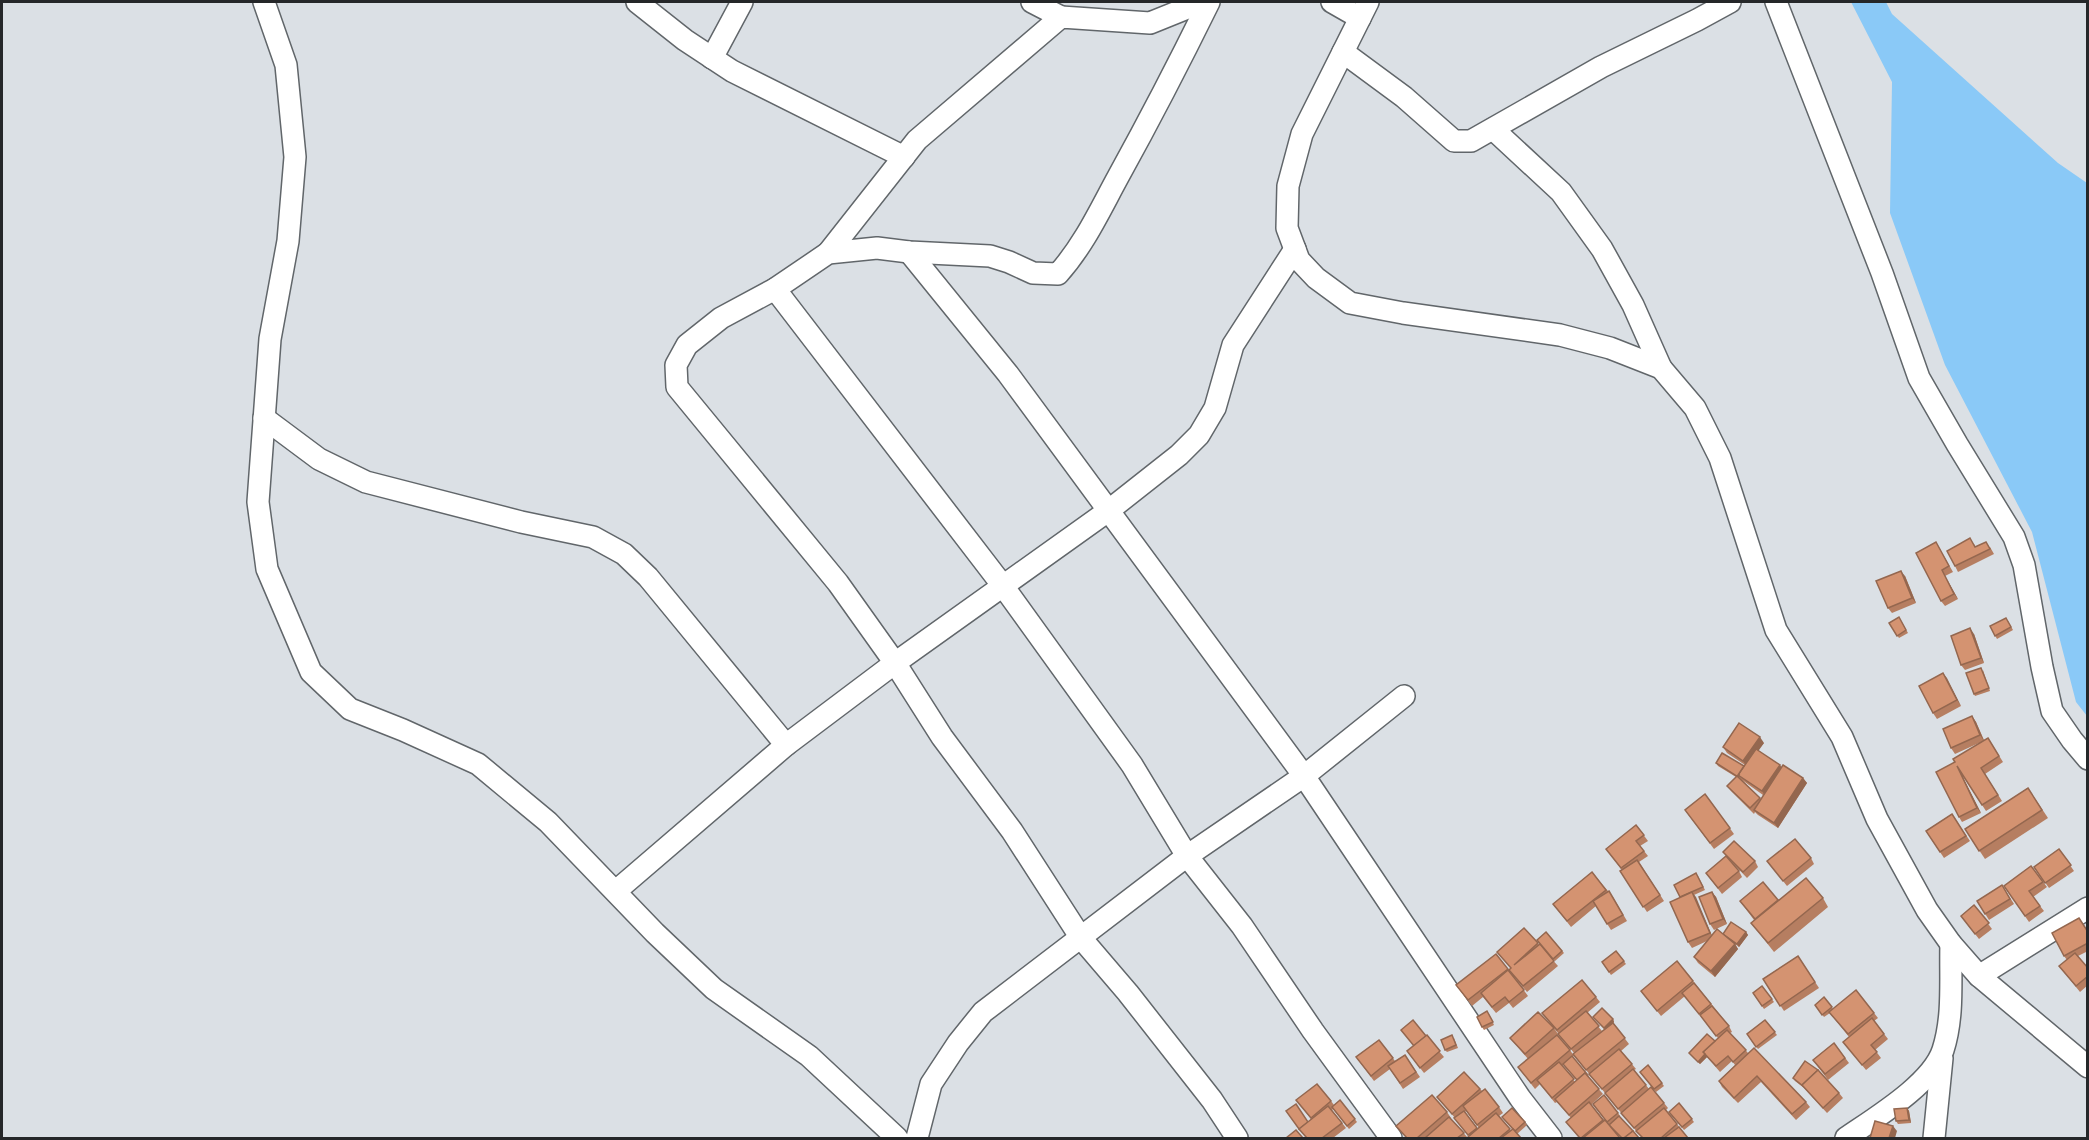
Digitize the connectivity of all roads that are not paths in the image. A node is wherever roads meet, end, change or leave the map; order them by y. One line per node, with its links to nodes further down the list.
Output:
1 (264, 2): 21 (street)
2 (637, 2): 13 (street)
3 (742, 2): 13 (street)
4 (1032, 2): 11 (street)
5 (1202, 2): 11 (street)
6 (1209, 2): 17 (street)
7 (1332, 2): 10 (street)
8 (1730, 2): 14 (street)
9 (1776, 2): 27 (street)
10 (1364, 10): 12 (street)
11 (1061, 17): 15 (street)
12 (1343, 52): 14 (street); 16 (street)
13 (712, 58): 15 (street)
14 (1493, 129): 20 (street)
15 (904, 157): 18 (street)
16 (1295, 249): 20 (street); 22 (street)
17 (909, 252): 18 (street); 22 (street)
18 (828, 253): 19 (street)
19 (775, 289): 23 (street); 24 (street)
20 (1661, 368): 33 (street)
21 (264, 418): 26 (street); 30 (street)
22 (1108, 511): 23 (street); 28 (street)
23 (1003, 586): 24 (street); 29 (street)
24 (895, 663): 26 (street); 32 (street)
25 (1404, 696): 28 (street)
26 (786, 745): 30 (street)
27 (2088, 759)
28 (1304, 776): 29 (street); 41 (street)
29 (1187, 856): 32 (street); 40 (street)
30 (616, 891): 37 (street)
31 (2088, 908): 34 (street)
32 (1081, 938): 38 (street); 39 (street)
33 (1951, 944): 34 (street); 35 (street)
34 (1979, 976): 36 (street)
35 (1943, 1051): 42 (street); 43 (street)
36 (2088, 1067)
37 (897, 1138)
38 (917, 1138)
39 (1237, 1138)
40 (1391, 1138)
41 (1551, 1138)
42 (1846, 1138)
43 (1934, 1138)

